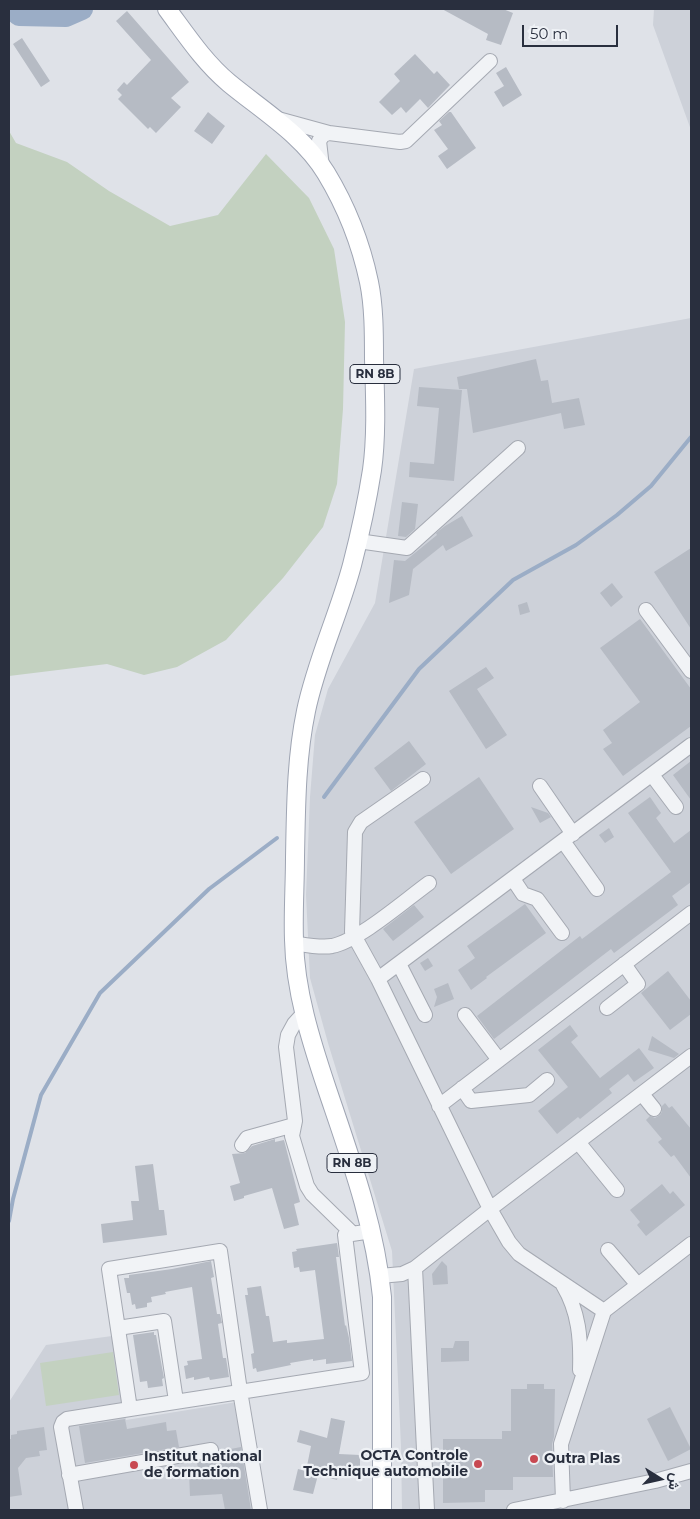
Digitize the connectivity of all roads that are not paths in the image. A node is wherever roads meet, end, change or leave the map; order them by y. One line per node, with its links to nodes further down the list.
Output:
1 (168, 9): 3 (main road, RN 8B)
2 (490, 61): 4 (lane)
3 (272, 117): 4 (lane); 5 (main road, RN 8B)
4 (329, 133): 5 (lane)
5 (322, 168): 7 (main road, RN 8B)
6 (518, 448): 7 (lane)
7 (358, 541): 22 (main road, RN 8B)
8 (646, 610): 9 (lane)
9 (691, 670)
10 (691, 746): 11 (lane)
11 (652, 775): 14 (lane); 15 (lane)
12 (423, 779): 21 (lane)
13 (540, 786): 15 (lane)
14 (676, 807)
15 (568, 837): 16 (lane); 18 (lane)
16 (513, 879): 20 (lane); 23 (lane)
17 (429, 883): 21 (lane)
18 (597, 889)
19 (691, 913): 24 (lane)
20 (562, 933)
21 (354, 937): 22 (lane); 25 (lane)
22 (294, 943): 27 (main road, RN 8B)
23 (399, 964): 25 (lane); 28 (lane)
24 (624, 964): 26 (lane); 31 (lane)
25 (378, 979): 35 (lane)
26 (607, 1008)
27 (304, 1014): 37 (lane); 42 (main road, RN 8B)
28 (425, 1015)
29 (465, 1015): 31 (lane)
30 (691, 1056): 34 (lane)
31 (499, 1060): 33 (lane)
32 (547, 1080): 33 (lane)
33 (462, 1088): 35 (lane)
34 (642, 1094): 36 (lane); 38 (lane)
35 (439, 1106): 41 (lane)
36 (654, 1109)
37 (294, 1125): 39 (lane); 43 (lane)
38 (578, 1142): 40 (lane); 41 (lane)
39 (242, 1145)
40 (617, 1190)
41 (490, 1209): 46 (lane); 48 (lane)
42 (372, 1231): 43 (lane); 47 (main road, RN 8B)
43 (353, 1234): 53 (lane)
44 (691, 1244): 49 (lane)
45 (608, 1250): 49 (lane)
46 (416, 1268): 47 (lane); 67 (lane)
47 (380, 1276): 52 (main road, RN 8B)
48 (561, 1282): 50 (lane); 54 (lane)
49 (638, 1285): 50 (lane)
50 (604, 1311): 54 (lane)
51 (118, 1328): 55 (lane); 56 (lane); 57 (lane)
52 (382, 1370): 53 (lane); 61 (main road, RN 8B)
53 (362, 1373): 55 (lane)
54 (580, 1388): 62 (lane)
55 (240, 1391): 56 (lane); 64 (lane)
56 (176, 1401): 57 (lane)
57 (130, 1409): 60 (lane)
58 (211, 1450): 60 (lane)
59 (691, 1471): 62 (lane)
60 (69, 1475): 63 (lane)
61 (382, 1477): 65 (main road, RN 8B); 66 (main road, RN 8B)
62 (563, 1500): 68 (lane)
63 (76, 1510)
64 (260, 1510)
65 (374, 1510)
66 (382, 1510)
67 (427, 1510)
68 (514, 1510)

